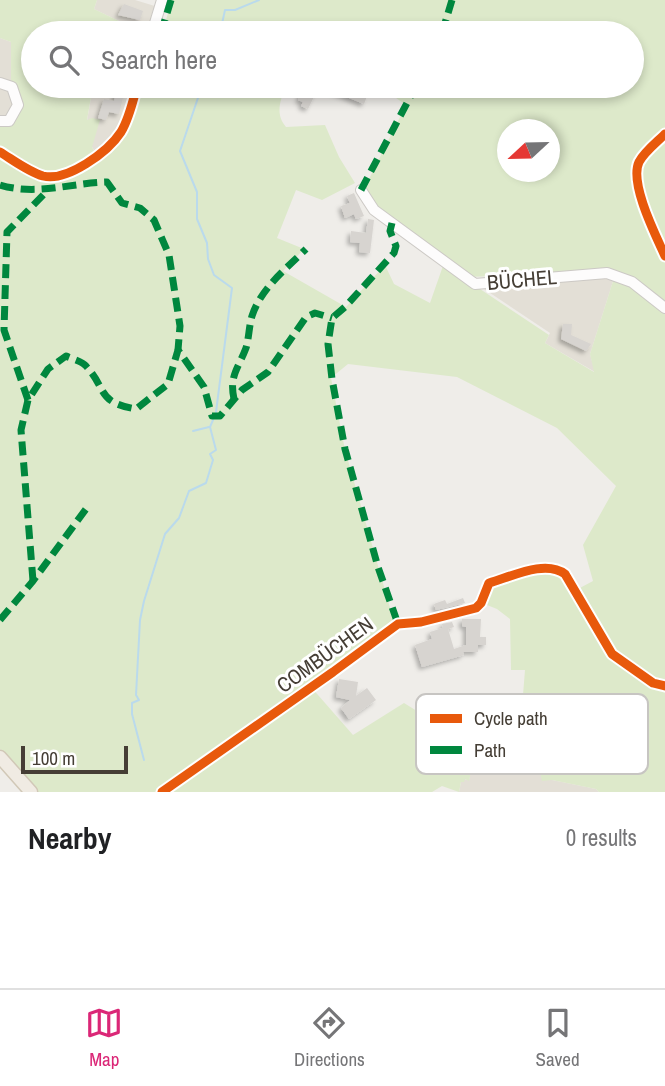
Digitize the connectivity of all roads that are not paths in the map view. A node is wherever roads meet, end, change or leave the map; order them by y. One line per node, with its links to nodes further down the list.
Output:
1 (162, 0): 2 (street)
2 (156, 21)
3 (0, 83): 5 (street)
4 (133, 98): 7 (street)
5 (0, 121)
6 (665, 134): 9 (street)
7 (0, 152)
8 (361, 190): 10 (street, BÜCHEL)
9 (665, 256)
10 (665, 307)
11 (665, 686): 14 (street, COMBÜCHEN)
12 (0, 757): 13 (main road)
13 (31, 792)
14 (162, 792)

